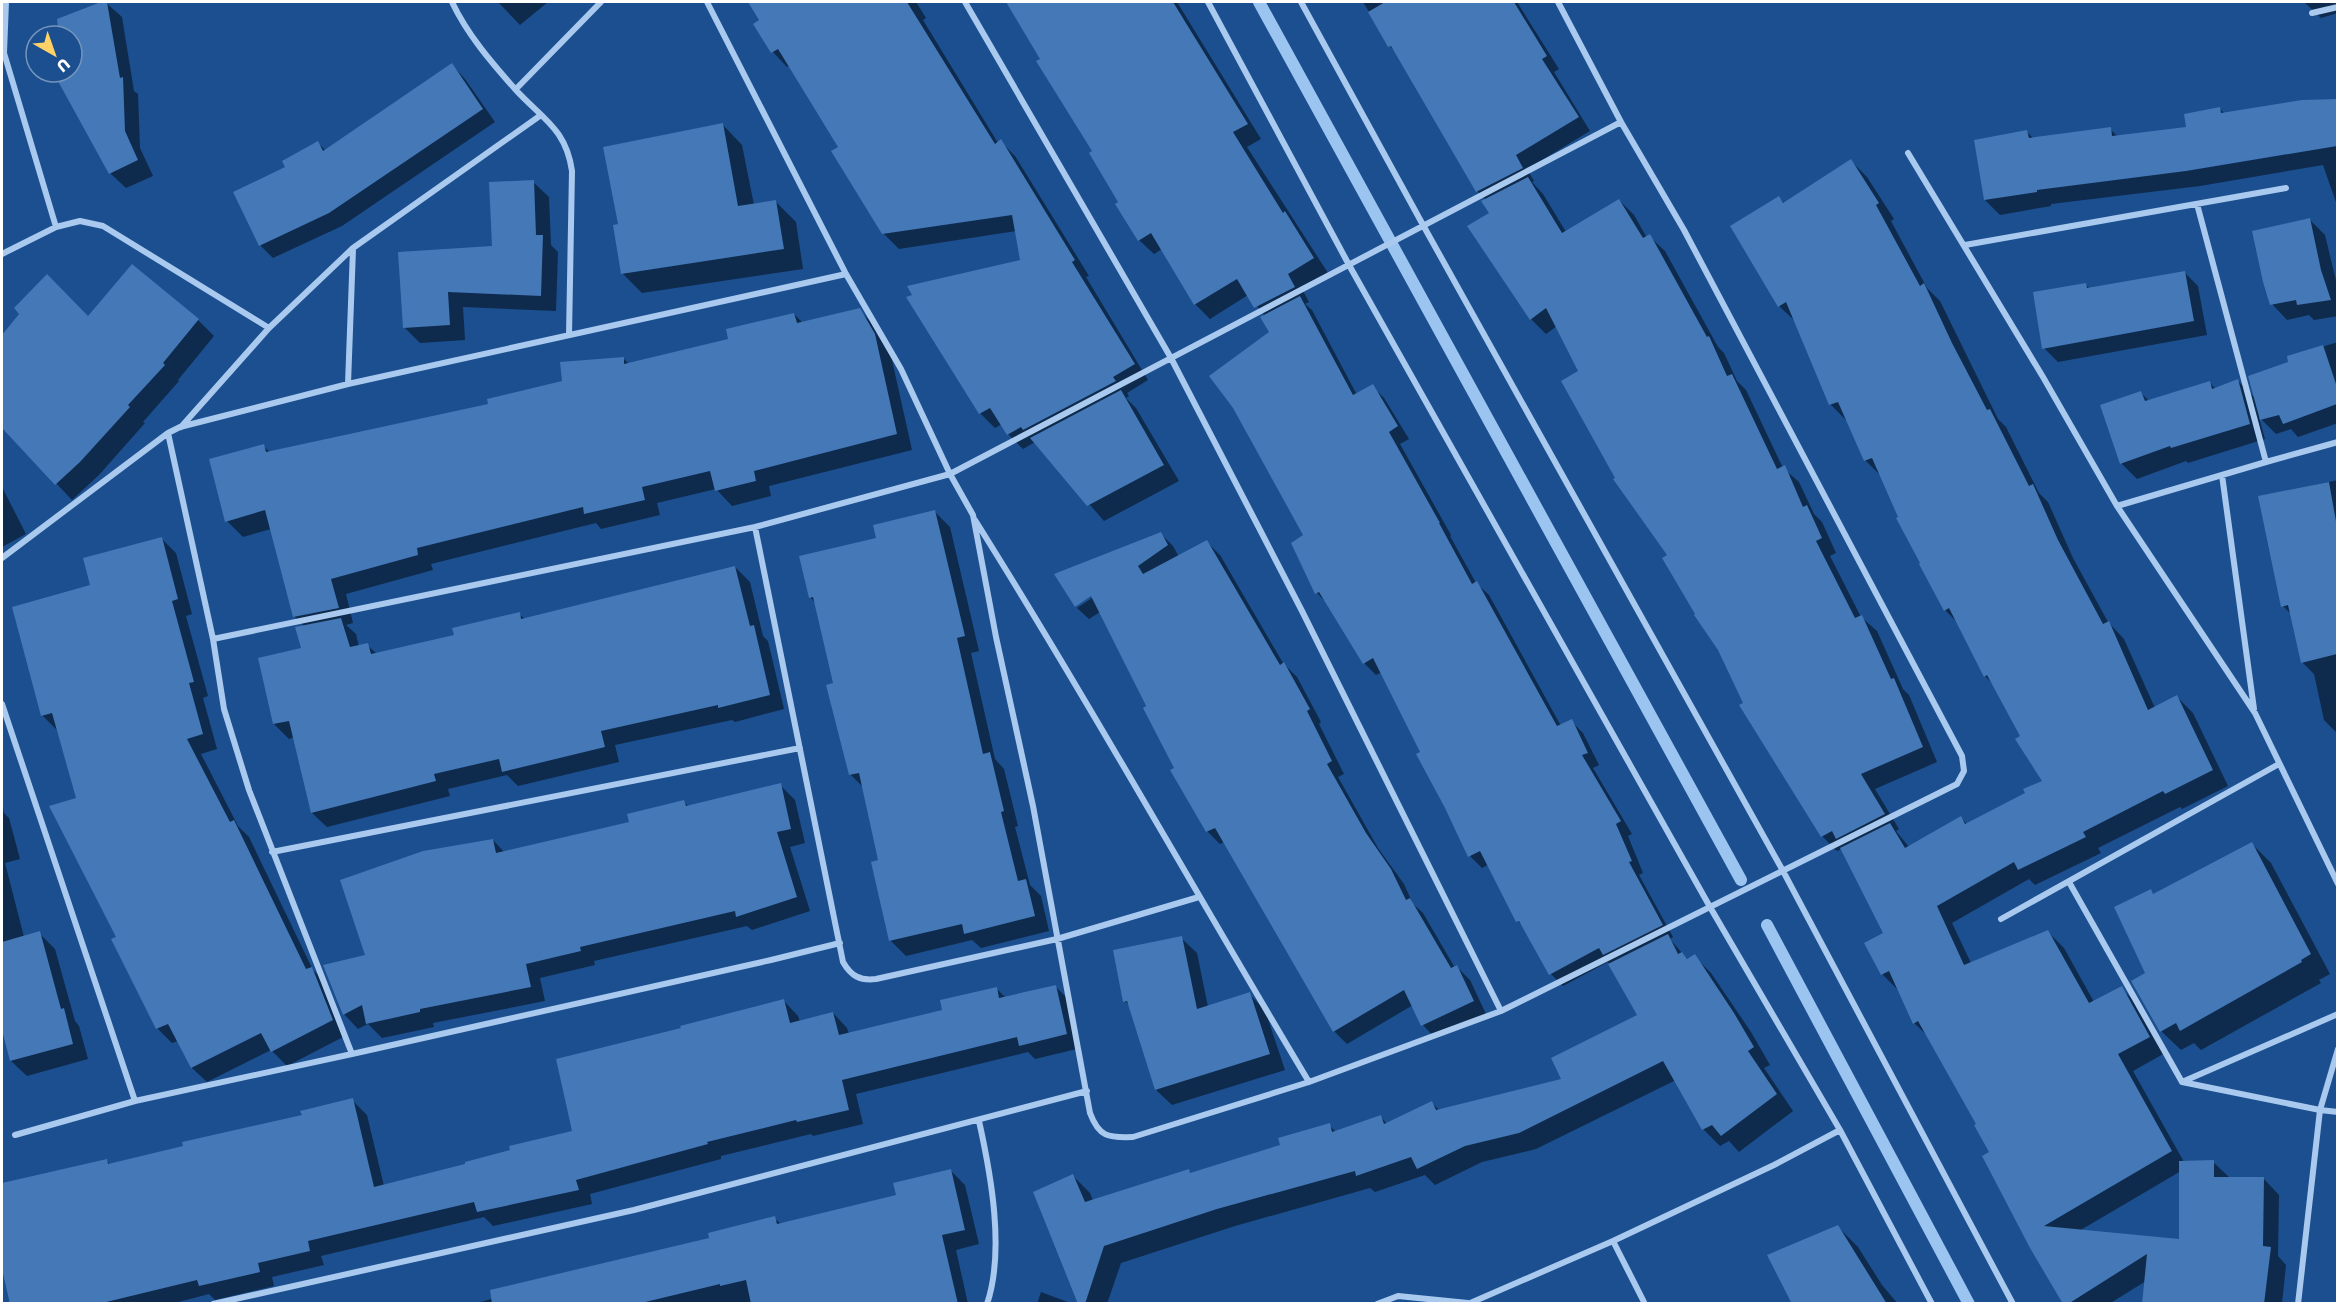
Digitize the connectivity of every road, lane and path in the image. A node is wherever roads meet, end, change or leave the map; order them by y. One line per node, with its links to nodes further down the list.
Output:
1 (6, 2): 11 (street)
2 (452, 2): 12 (street)
3 (601, 2): 12 (street)
4 (707, 2): 24 (street)
5 (964, 2): 27 (street)
6 (1208, 2): 23 (street)
7 (1301, 2): 18 (street)
8 (1558, 2): 14 (street)
9 (2337, 7): 10 (street)
10 (2312, 13)
11 (3, 54): 19 (street)
12 (516, 89): 13 (street)
13 (541, 115): 21 (street); 26 (street)
14 (1621, 122): 18 (street); 45 (street)
15 (1908, 153): 20 (street)
16 (2286, 188): 17 (street)
17 (2197, 204): 20 (street); 32 (street)
18 (1423, 225): 23 (street); 45 (street)
19 (56, 227): 22 (street); 25 (street)
20 (1965, 245): 35 (street)
21 (353, 248): 25 (street); 28 (street)
22 (2, 254)
23 (1349, 265): 27 (street); 49 (street)
24 (846, 274): 26 (street); 33 (street)
25 (269, 328): 29 (street)
26 (569, 335): 28 (street)
27 (1171, 358): 33 (street); 53 (street)
28 (348, 384): 29 (street)
29 (180, 427): 30 (street)
30 (168, 433): 38 (street); 39 (street)
31 (2337, 442): 32 (street)
32 (2266, 462): 34 (street)
33 (950, 474): 36 (street); 37 (street)
34 (2222, 475): 35 (street); 41 (street)
35 (2117, 506): 41 (street)
36 (973, 515): 48 (street); 51 (street)
37 (755, 527): 39 (street); 42 (street)
38 (2, 558)
39 (213, 639): 44 (street)
40 (2, 704): 60 (street)
41 (2255, 712): 43 (street)
42 (800, 748): 44 (street); 52 (street)
43 (2279, 764): 46 (street); 47 (street)
44 (272, 852): 56 (street)
45 (1783, 871): 49 (street); 73 (street)
46 (2069, 882): 50 (street); 58 (street)
47 (2337, 884)
48 (1199, 897): 51 (street); 57 (street)
49 (1710, 907): 53 (street); 64 (street)
50 (2001, 920)
51 (1057, 939): 52 (street); 59 (street)
52 (840, 943): 56 (street)
53 (1501, 1011): 57 (street)
54 (2337, 1014): 58 (street)
55 (2337, 1049): 61 (street)
56 (352, 1054): 60 (street)
57 (1309, 1082): 59 (street)
58 (2182, 1082): 61 (street)
59 (1087, 1091): 63 (street)
60 (135, 1101): 65 (street)
61 (2320, 1110): 62 (street); 74 (street)
62 (2337, 1112)
63 (979, 1121): 68 (street); 69 (street)
64 (1840, 1130): 66 (street); 72 (street)
65 (15, 1135)
66 (1613, 1241): 67 (street); 71 (street)
67 (1468, 1303): 70 (street)
68 (213, 1304)
69 (987, 1304)
70 (1377, 1304)
71 (1645, 1304)
72 (1932, 1304)
73 (2013, 1304)
74 (2298, 1304)

